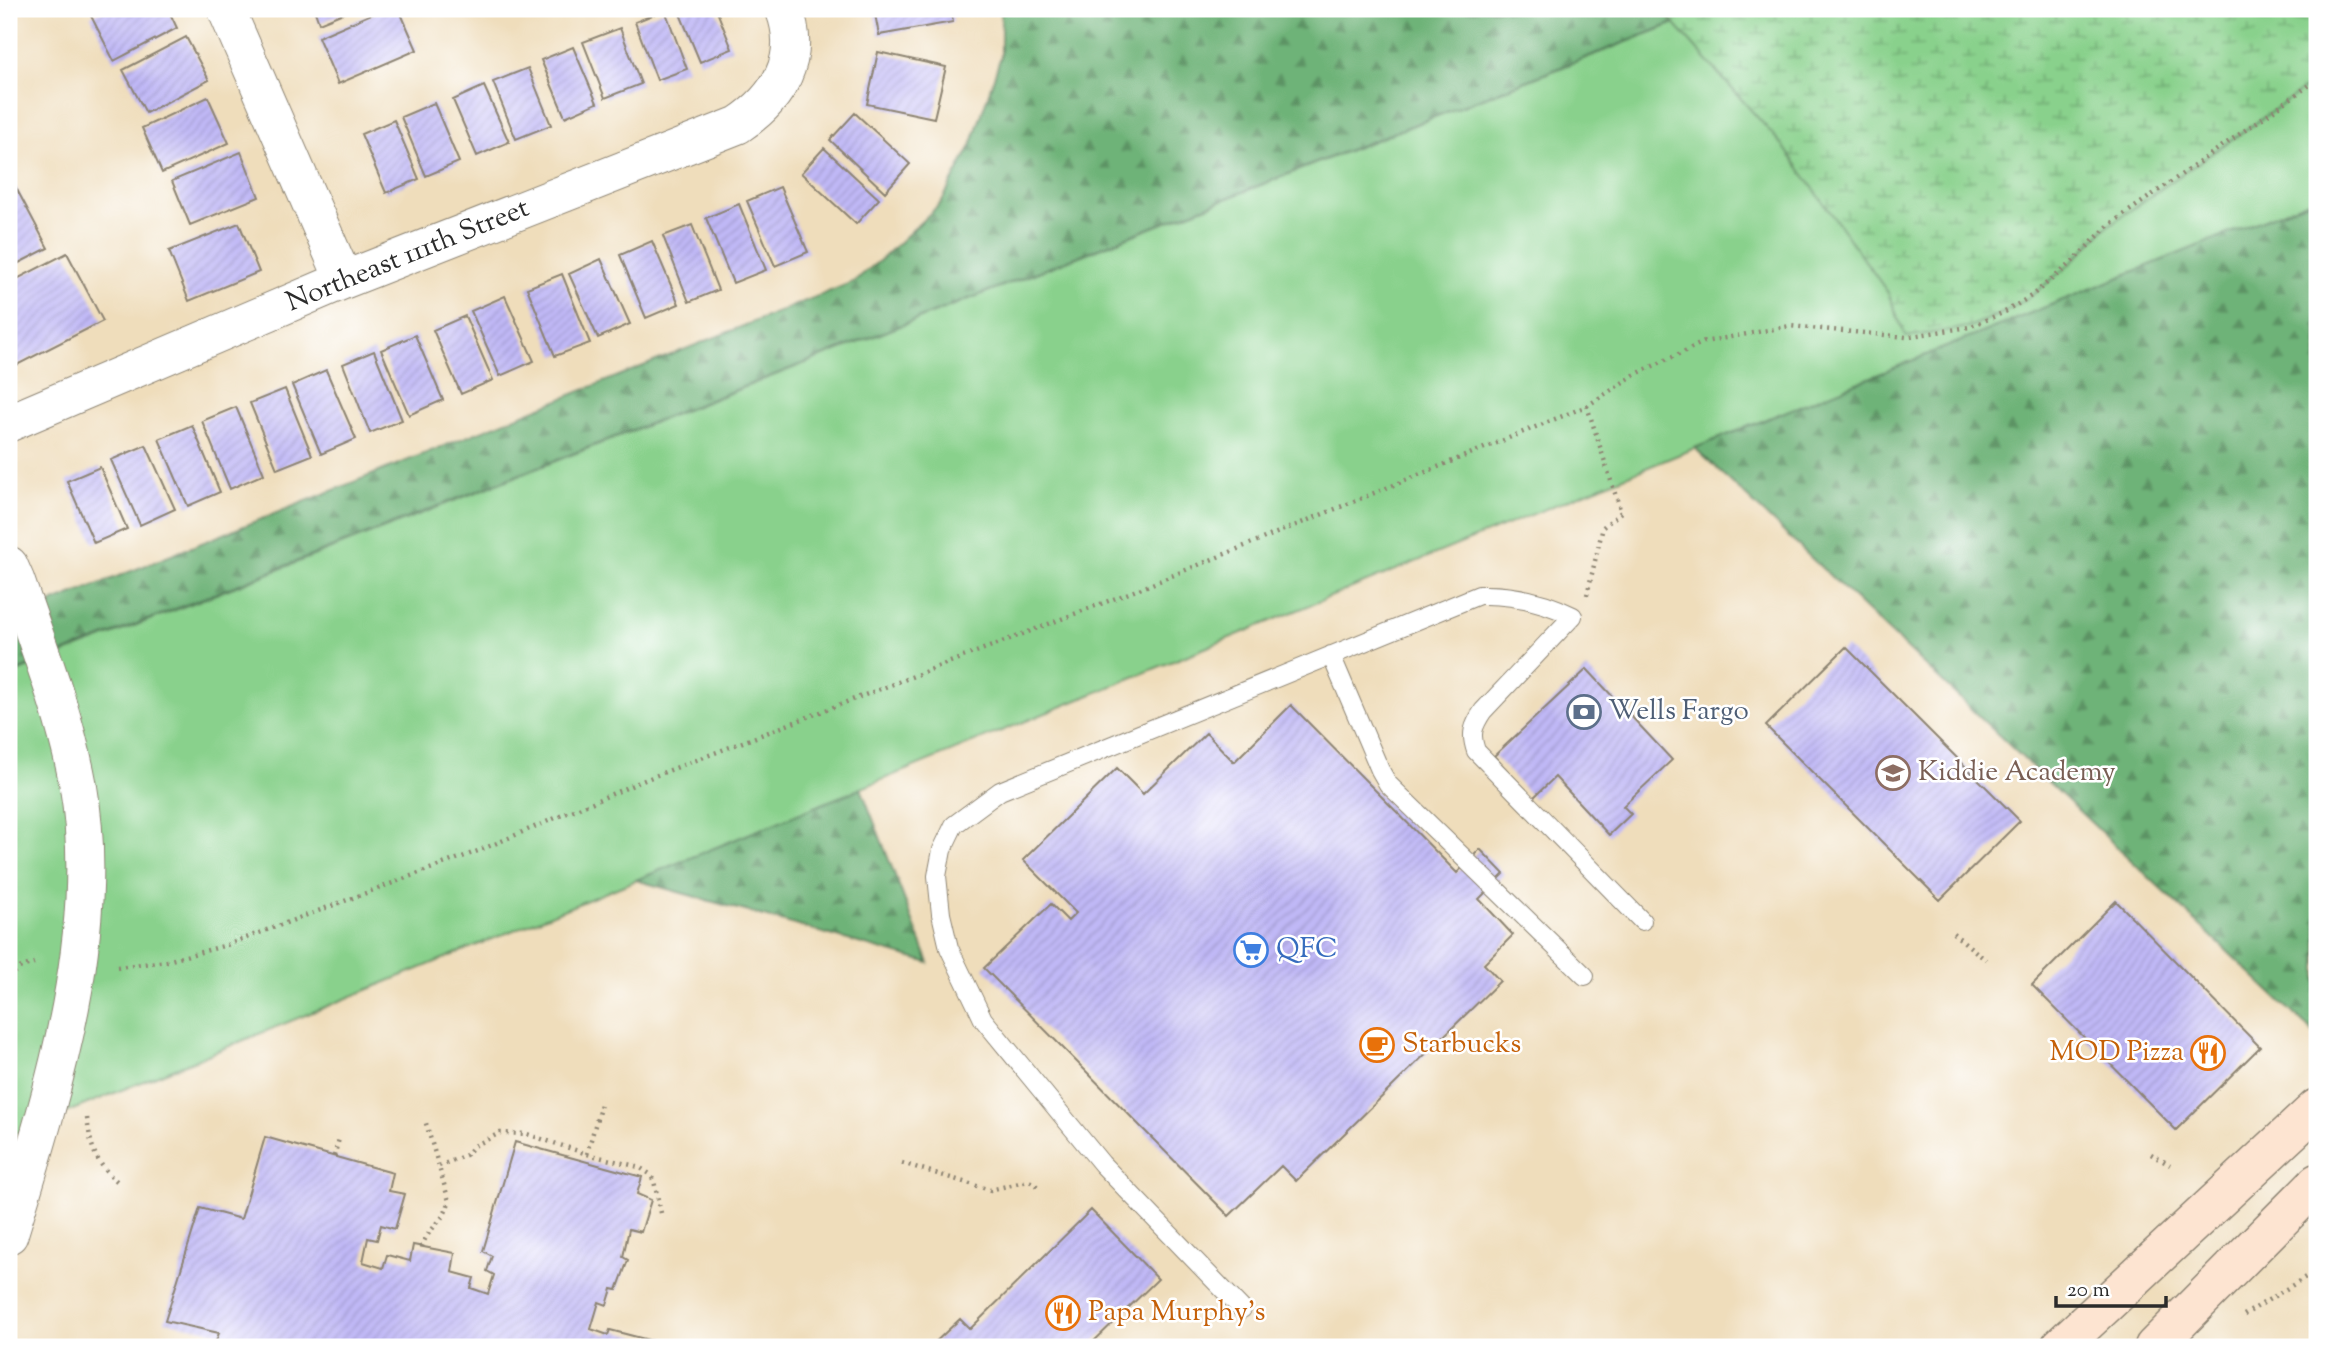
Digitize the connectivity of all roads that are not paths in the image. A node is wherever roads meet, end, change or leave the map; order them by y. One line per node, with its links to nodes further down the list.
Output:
1 (226, 9): 3 (street)
2 (784, 9): 3 (street, Northeast 111th Street)
3 (344, 280): 4 (street, Northeast 111th Street)
4 (9, 423)
5 (9, 565): 11 (street)
6 (1331, 655): 7 (lane); 8 (lane); 12 (lane)
7 (1642, 921)
8 (1585, 976)
9 (2317, 1108): 13 (main road)
10 (2317, 1183): 14 (main road)
11 (9, 1236)
12 (1242, 1308)
13 (2060, 1347)
14 (2154, 1347)

